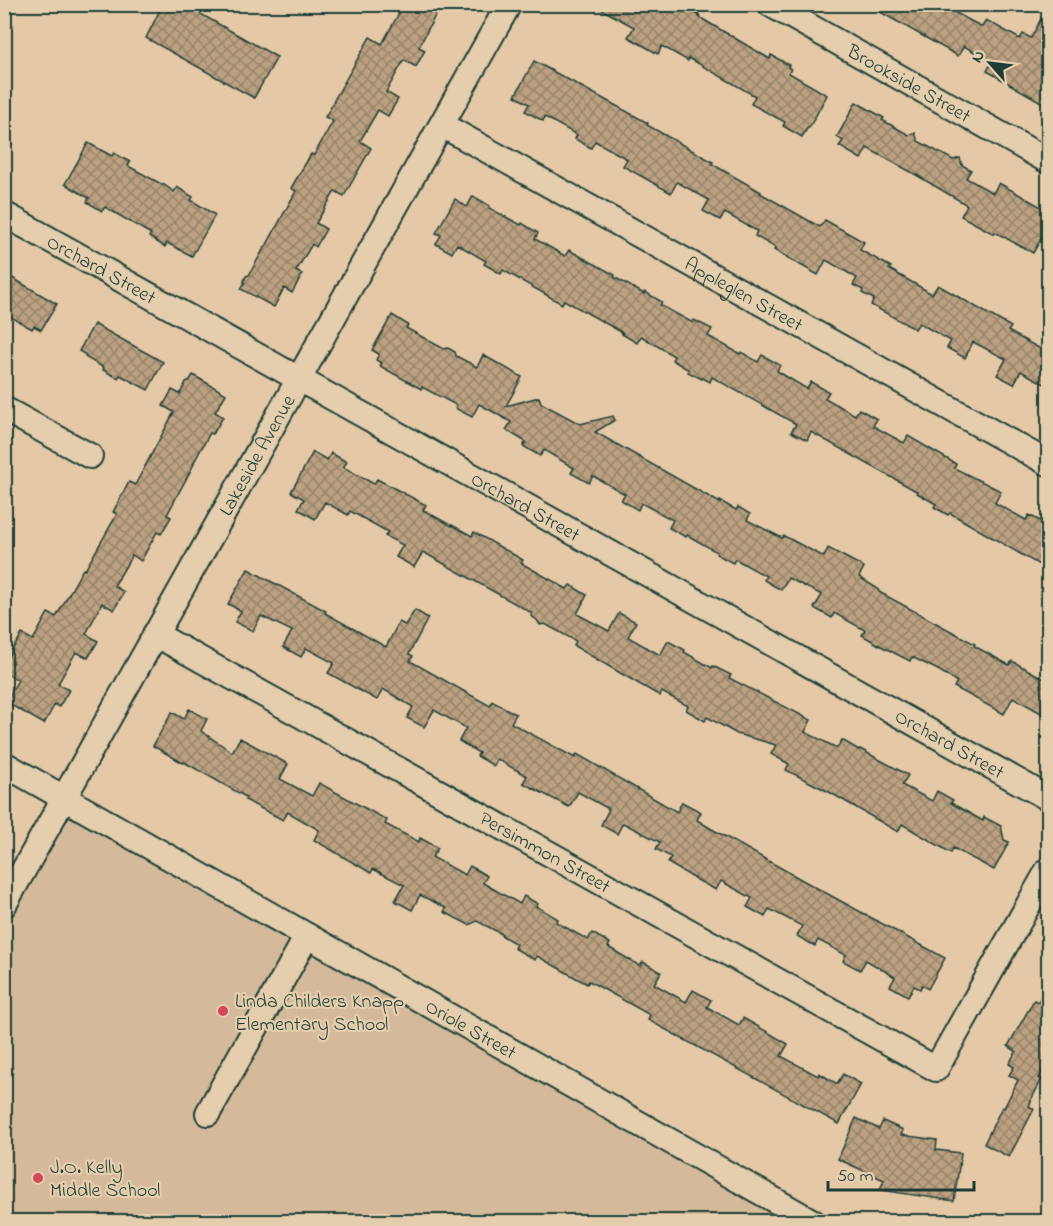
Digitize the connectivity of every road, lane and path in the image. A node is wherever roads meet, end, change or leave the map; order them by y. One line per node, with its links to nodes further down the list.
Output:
1 (509, 4): 3 (street, Lakeside Avenue)
2 (770, 4): 4 (street, Brookside Street)
3 (442, 125): 6 (street, Lakeside Avenue); 9 (street, Appleglen Street)
4 (1048, 161)
5 (4, 214): 6 (street, Orchard Street)
6 (299, 380): 10 (street, Lakeside Avenue); 13 (street, Orchard Street)
7 (6, 414): 8 (street)
8 (90, 456)
9 (1048, 463)
10 (155, 634): 12 (street, Lakeside Avenue); 14 (street, Persimmon Street)
11 (4, 764): 12 (street, Oriole Street)
12 (64, 798): 15 (street, Lakeside Avenue); 16 (street, Oriole Street)
13 (1048, 798)
14 (1048, 870)
15 (4, 906)
16 (307, 936): 17 (street); 18 (street, Oriole Street)
17 (208, 1113)
18 (813, 1221)

